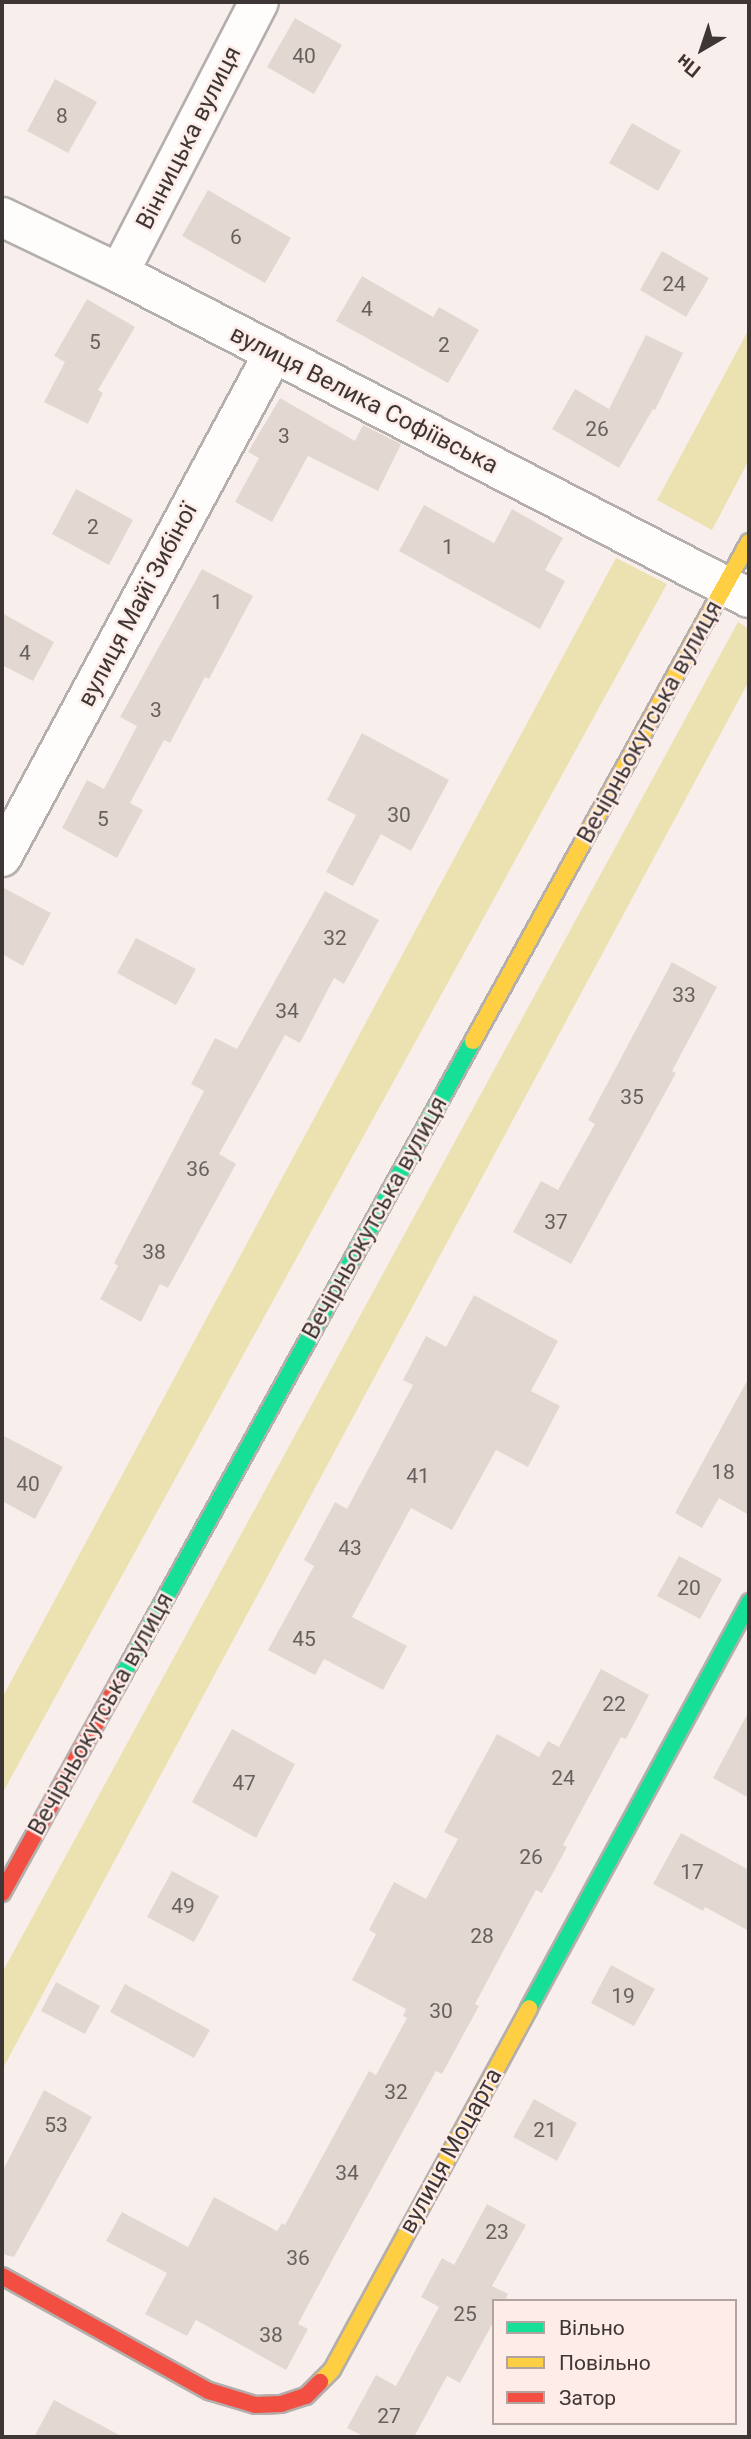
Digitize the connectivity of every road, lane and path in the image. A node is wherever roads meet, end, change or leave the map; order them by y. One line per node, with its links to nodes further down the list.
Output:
1 (259, 2): 3 (street, Вінницька вулиця)
2 (2, 217): 3 (street, вулиця Велика Софіївська)
3 (119, 274): 4 (street, вулиця Велика Софіївська)
4 (273, 354): 6 (street, вулиця Велика Софіївська); 7 (street, вулиця Майї Зибіної)
5 (749, 542): 6 (street, Вечірньокутська вулиця)
6 (737, 592): 9 (street, Вечірньокутська вулиця)
7 (2, 857)
8 (749, 1602): 10 (street, вулиця Моцарта)
9 (2, 1894)
10 (2, 2276)

